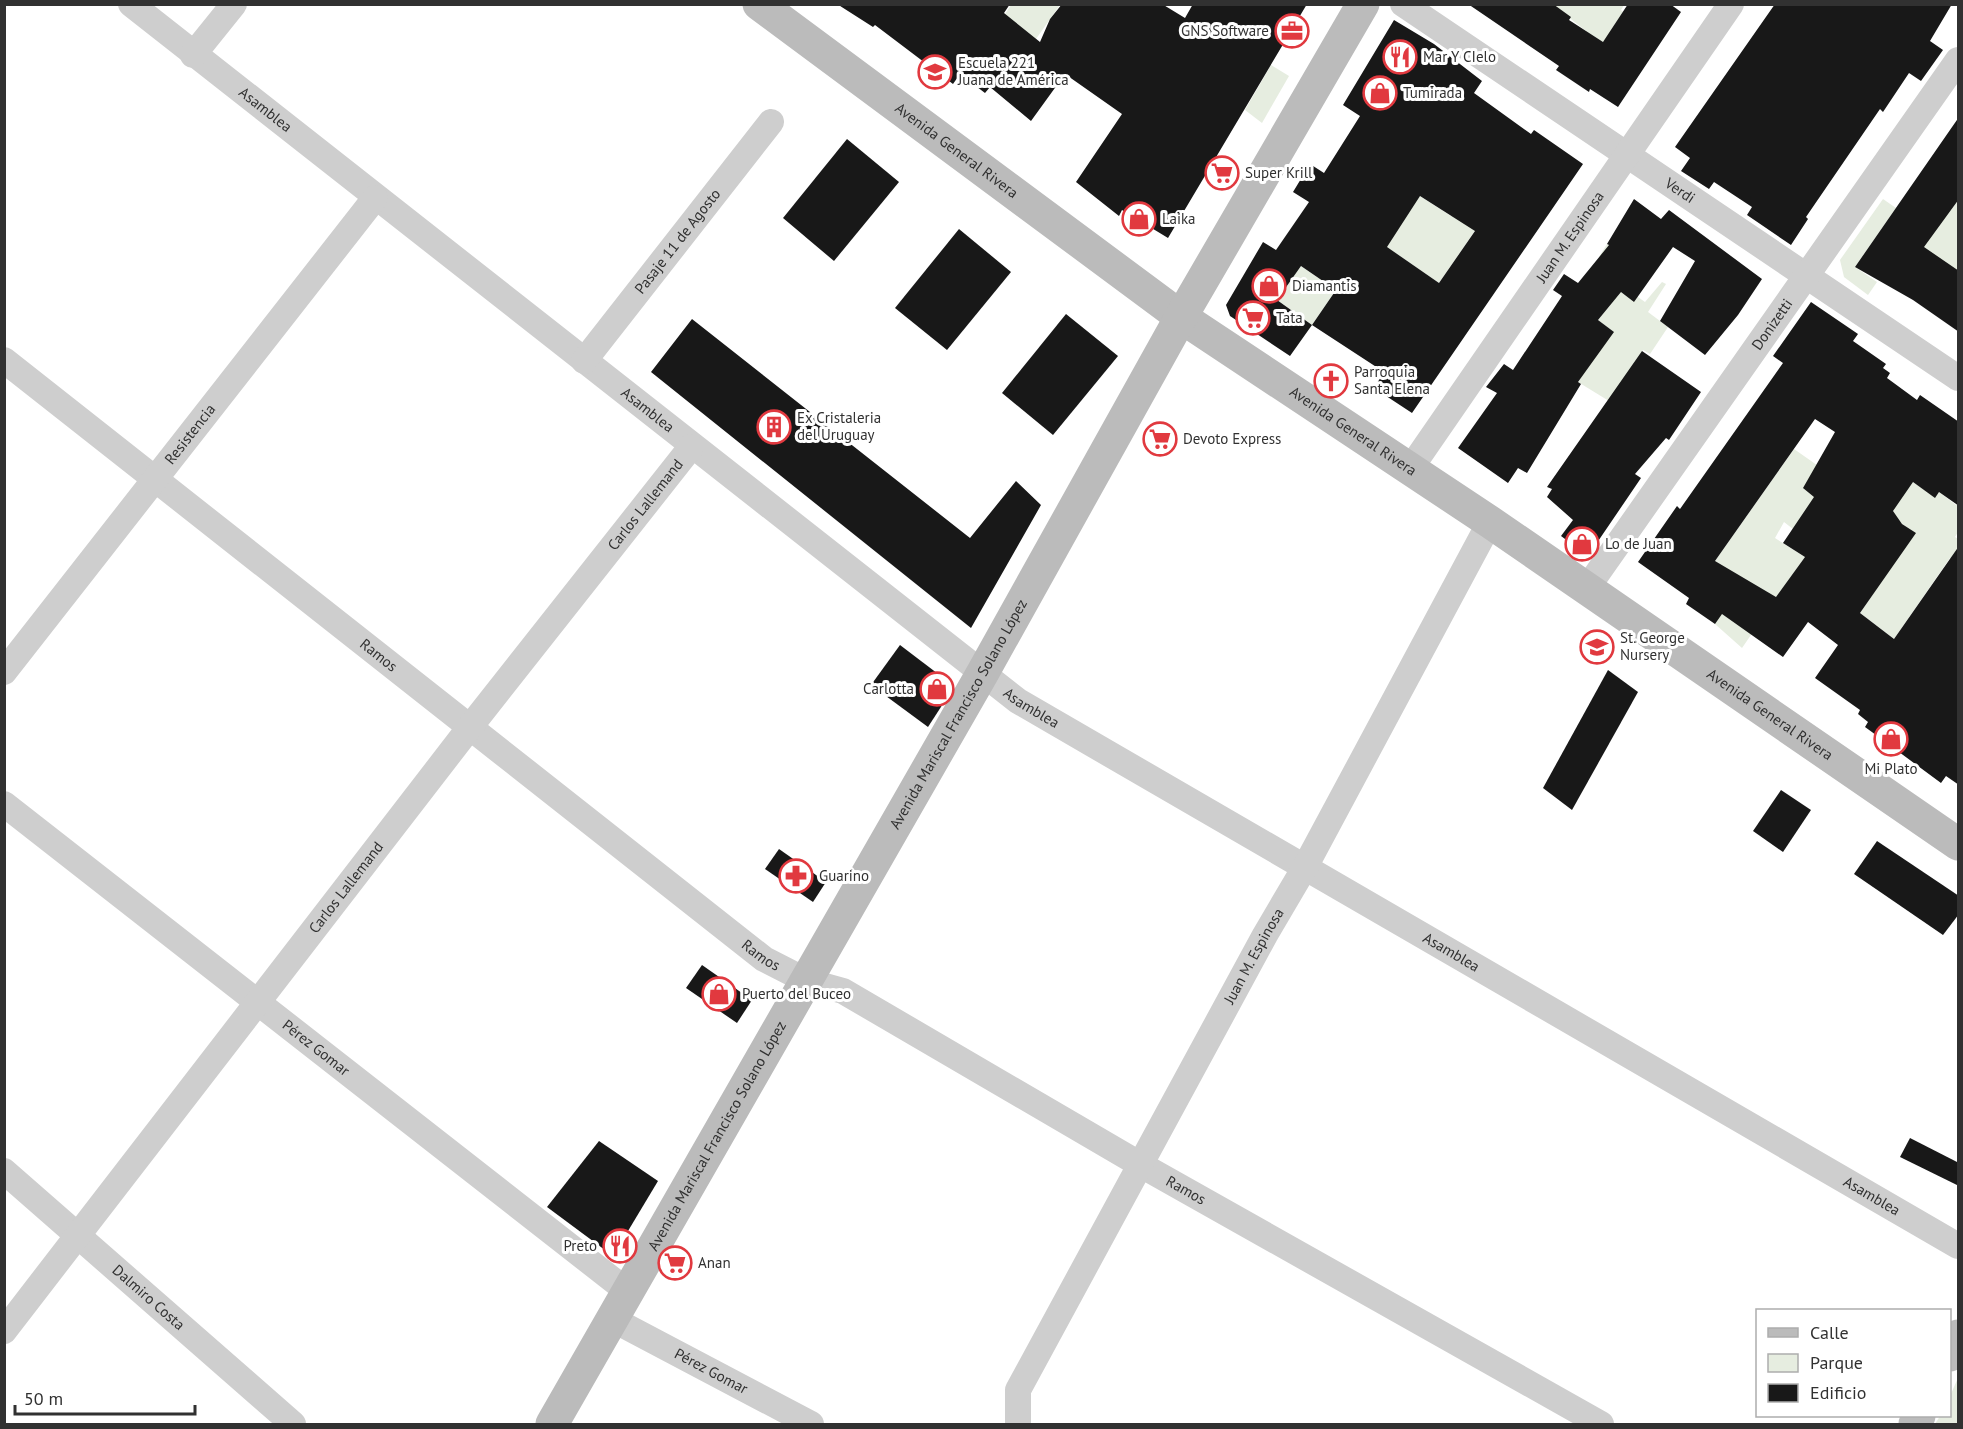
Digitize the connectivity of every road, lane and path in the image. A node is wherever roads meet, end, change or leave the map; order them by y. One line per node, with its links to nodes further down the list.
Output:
1 (131, 4): 7 (street, Asamblea)
2 (234, 4): 7 (street)
3 (1363, 4): 13 (street, Avenida Mariscal Francisco Solano López)
4 (1403, 4): 10 (street, Verdi)
5 (1731, 4): 10 (street, Juan M. Espinosa)
6 (769, 8): 13 (street, Avenida General Rivera)
7 (193, 55): 11 (street, Asamblea)
8 (1959, 60): 12 (street, Donizetti)
9 (771, 123): 15 (street, Pasaje 11 de Agosto)
10 (1627, 155): 12 (street, Verdi); 18 (street, Juan M. Espinosa)
11 (375, 198): 15 (street, Asamblea); 19 (street, Resistencia)
12 (1805, 276): 16 (street, Verdi); 21 (street, Donizetti)
13 (1181, 317): 18 (street, Avenida General Rivera); 23 (street, Avenida Mariscal Francisco Solano López)
14 (4, 360): 19 (street, Ramos)
15 (584, 362): 17 (street, Asamblea)
16 (1959, 378)
17 (691, 447): 23 (street, Asamblea); 24 (street, Carlos Lallemand)
18 (1410, 469): 20 (street, Avenida General Rivera)
19 (157, 480): 22 (street, Resistencia); 24 (street, Ramos)
20 (1490, 522): 21 (street, Avenida General Rivera); 27 (street, Juan M. Espinosa)
21 (1587, 588): 26 (street, Avenida General Rivera)
22 (4, 672)
23 (982, 674): 27 (street, Asamblea); 28 (street, Avenida Mariscal Francisco Solano López)
24 (470, 728): 28 (street, Ramos); 29 (street, Carlos Lallemand)
25 (4, 804): 29 (street, Pérez Gomar)
26 (1959, 844)
27 (1305, 867): 30 (street, Juan M. Espinosa); 33 (street, Asamblea)
28 (807, 981): 30 (street, Ramos); 34 (street, Avenida Mariscal Francisco Solano López)
29 (257, 1003): 32 (street, Carlos Lallemand); 34 (street, Pérez Gomar)
30 (1141, 1165): 38 (street, Juan M. Espinosa); 44 (street, Ramos)
31 (4, 1171): 32 (street, Dalmiro Costa)
32 (78, 1238): 35 (street, Carlos Lallemand); 39 (street, Dalmiro Costa)
33 (1959, 1246)
34 (619, 1305): 40 (street, Avenida Mariscal Francisco Solano López); 41 (street, Pérez Gomar)
35 (4, 1331)
36 (1959, 1336): 37 (street)
37 (1951, 1352)
38 (1018, 1390): 42 (street, Juan M. Espinosa); 43 (street, Juan M. Espinosa)
39 (293, 1425)
40 (552, 1425)
41 (811, 1425)
42 (1000, 1425)
43 (1018, 1425)
44 (1601, 1425)

